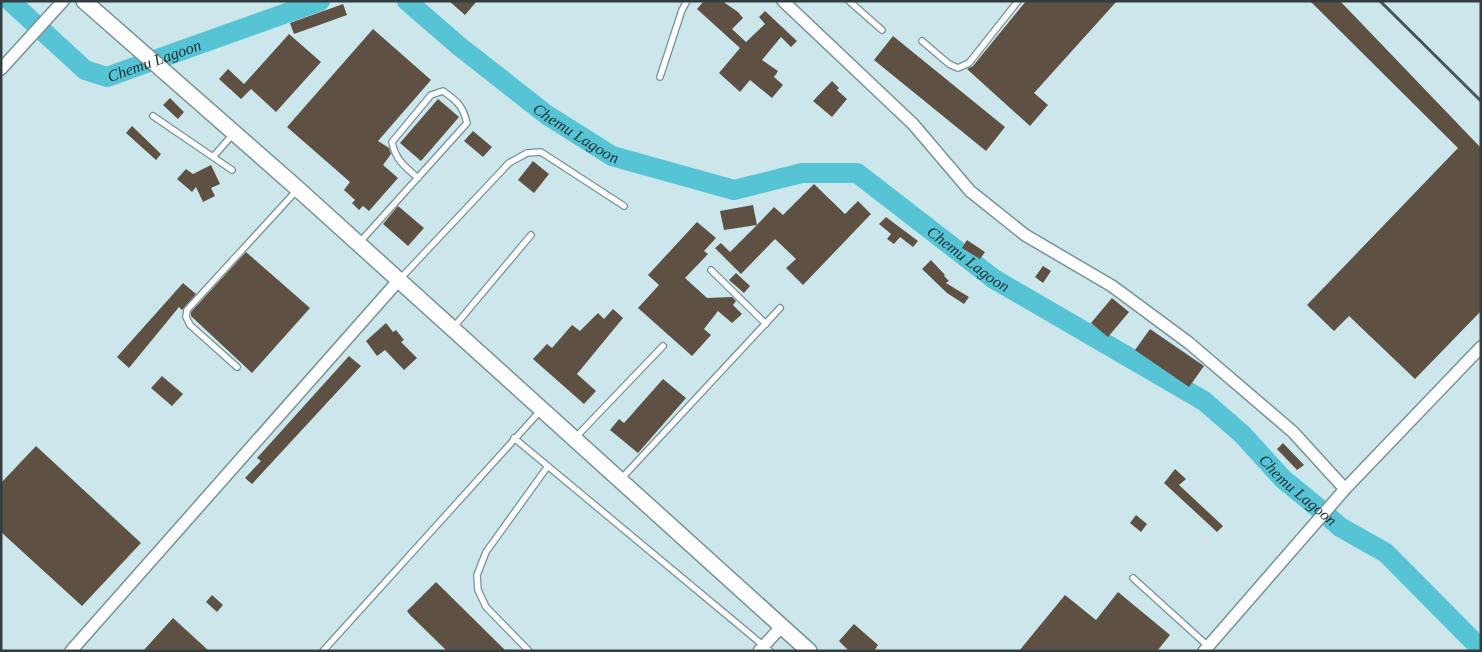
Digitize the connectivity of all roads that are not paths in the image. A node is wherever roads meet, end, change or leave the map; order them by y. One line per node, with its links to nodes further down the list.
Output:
1 (63, 1): 9 (street)
2 (84, 1): 12 (street)
3 (688, 1): 10 (lane)
4 (849, 1): 7 (lane)
5 (1018, 1): 8 (lane)
6 (786, 2): 33 (street)
7 (882, 30)
8 (922, 41)
9 (1, 69)
10 (660, 77)
11 (153, 116): 13 (lane)
12 (234, 133): 13 (lane); 16 (street)
13 (213, 157): 14 (lane)
14 (232, 170)
15 (418, 178): 15 (lane); 19 (lane)
16 (298, 190): 19 (street); 27 (lane)
17 (624, 206): 21 (lane)
18 (531, 235): 24 (lane)
19 (357, 245): 21 (street)
20 (711, 270): 23 (lane)
21 (398, 281): 24 (street); 38 (street)
22 (780, 308): 23 (lane)
23 (766, 324): 32 (lane)
24 (452, 330): 28 (street)
25 (662, 346): 30 (lane)
26 (1481, 347): 33 (street)
27 (237, 367)
28 (541, 410): 29 (lane); 30 (street)
29 (514, 438): 31 (lane); 39 (lane)
30 (574, 439): 32 (street)
31 (548, 466): 37 (lane); 40 (lane)
32 (620, 481): 35 (street)
33 (1345, 489): 36 (street)
34 (1132, 578): 36 (lane)
35 (782, 626): 37 (street); 41 (street)
36 (1206, 648)
37 (764, 649)
38 (71, 651)
39 (323, 651)
40 (529, 651)
41 (809, 651)

